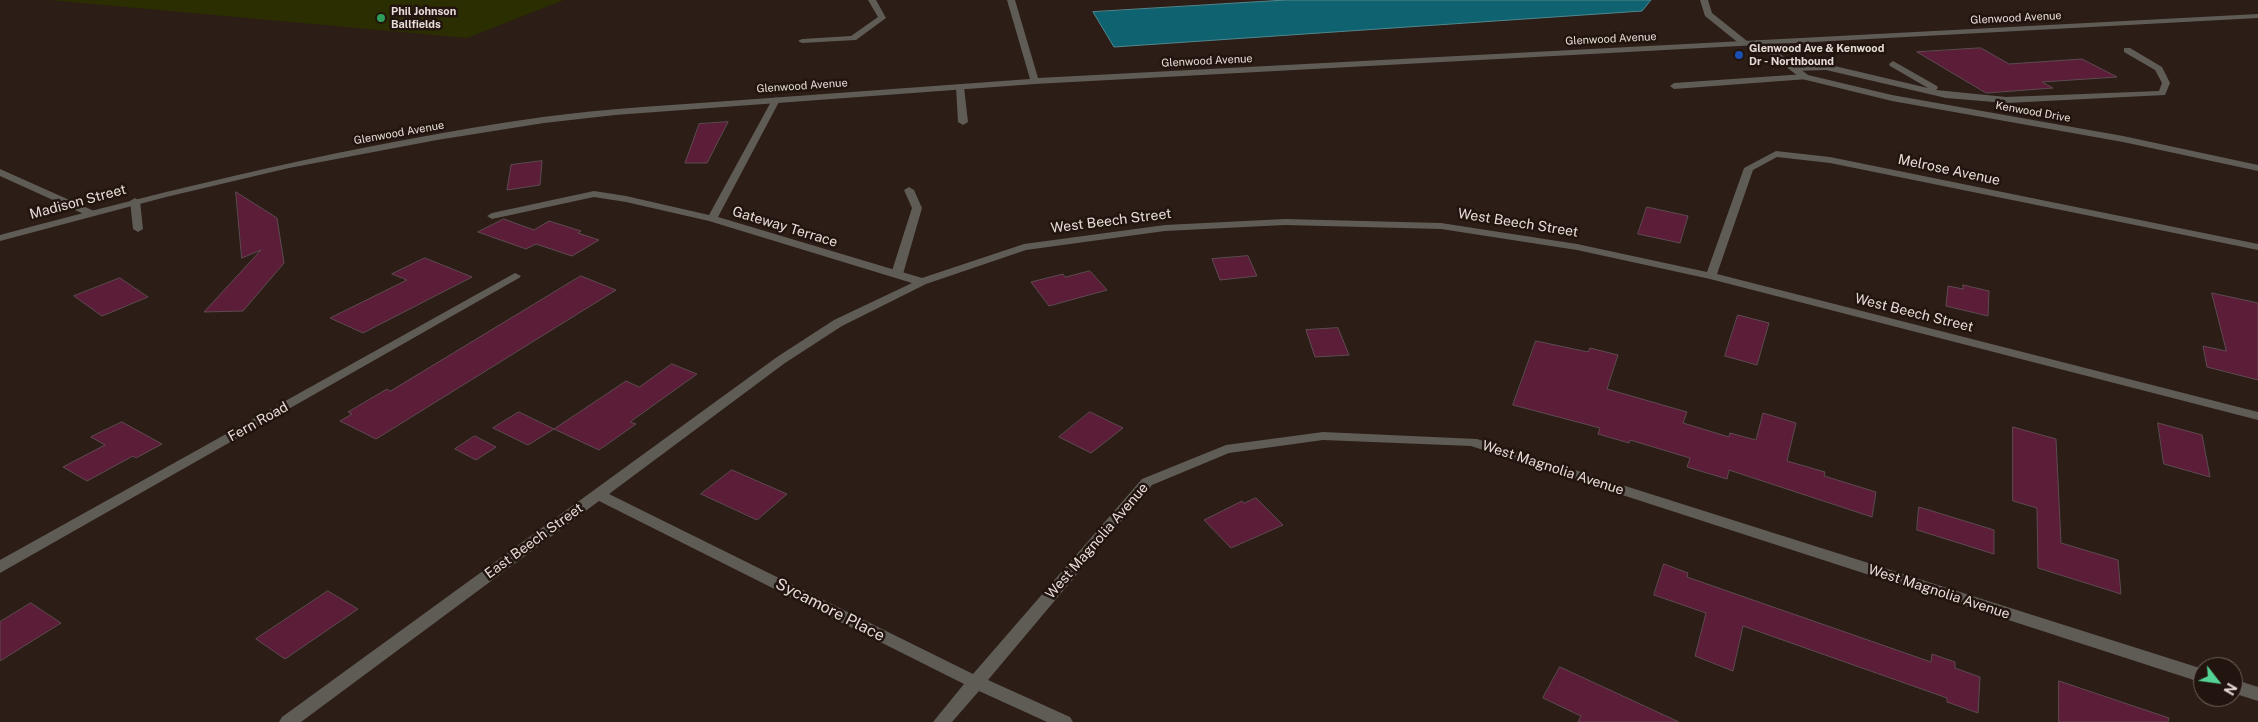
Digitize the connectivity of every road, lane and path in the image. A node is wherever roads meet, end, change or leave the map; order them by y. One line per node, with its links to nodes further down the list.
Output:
1 (872, 0): 5 (street)
2 (1011, 0): 12 (street)
3 (1704, 0): 7 (street)
4 (2258, 16): 6 (street, Glenwood Avenue)
5 (802, 41)
6 (1759, 42): 7 (street, Glenwood Avenue); 10 (street)
7 (1744, 43): 12 (street, Glenwood Avenue)
8 (2127, 50): 15 (street)
9 (1893, 64): 15 (street)
10 (1792, 68): 11 (street); 15 (street)
11 (1805, 77): 13 (street); 18 (street, Kenwood Drive)
12 (1035, 81): 14 (street, Glenwood Avenue)
13 (1674, 86)
14 (960, 87): 16 (street, Glenwood Avenue); 17 (street)
15 (1946, 95)
16 (776, 100): 21 (street, Glenwood Avenue); 25 (street, Gateway Terrace)
17 (963, 122)
18 (2258, 168)
19 (0, 172): 23 (street)
20 (909, 190): 29 (street)
21 (164, 194): 22 (street, Madison Street)
22 (135, 201): 23 (street, Madison Street); 26 (street)
23 (90, 213): 27 (street, Madison Street)
24 (492, 216): 25 (street)
25 (712, 219): 29 (street, Gateway Terrace)
26 (138, 229)
27 (0, 238)
28 (2258, 247): 31 (street, Melrose Avenue)
29 (897, 274): 32 (street, Gateway Terrace)
30 (515, 276): 36 (street, Fern Road)
31 (1712, 276): 32 (street, West Beech Street); 34 (street, West Beech Street)
32 (922, 282): 33 (street, West Beech Street)
33 (781, 360): 35 (street, East Beech Street)
34 (2258, 416)
35 (598, 494): 38 (street, Sycamore Place); 41 (street, East Beech Street)
36 (0, 567)
37 (2193, 673): 38 (street, West Magnolia Avenue)
38 (975, 682): 42 (street, West Magnolia Avenue); 43 (street, Sycamore Place)
39 (2243, 689): 40 (street)
40 (2258, 694)
41 (288, 722)
42 (942, 722)
43 (1064, 722)

